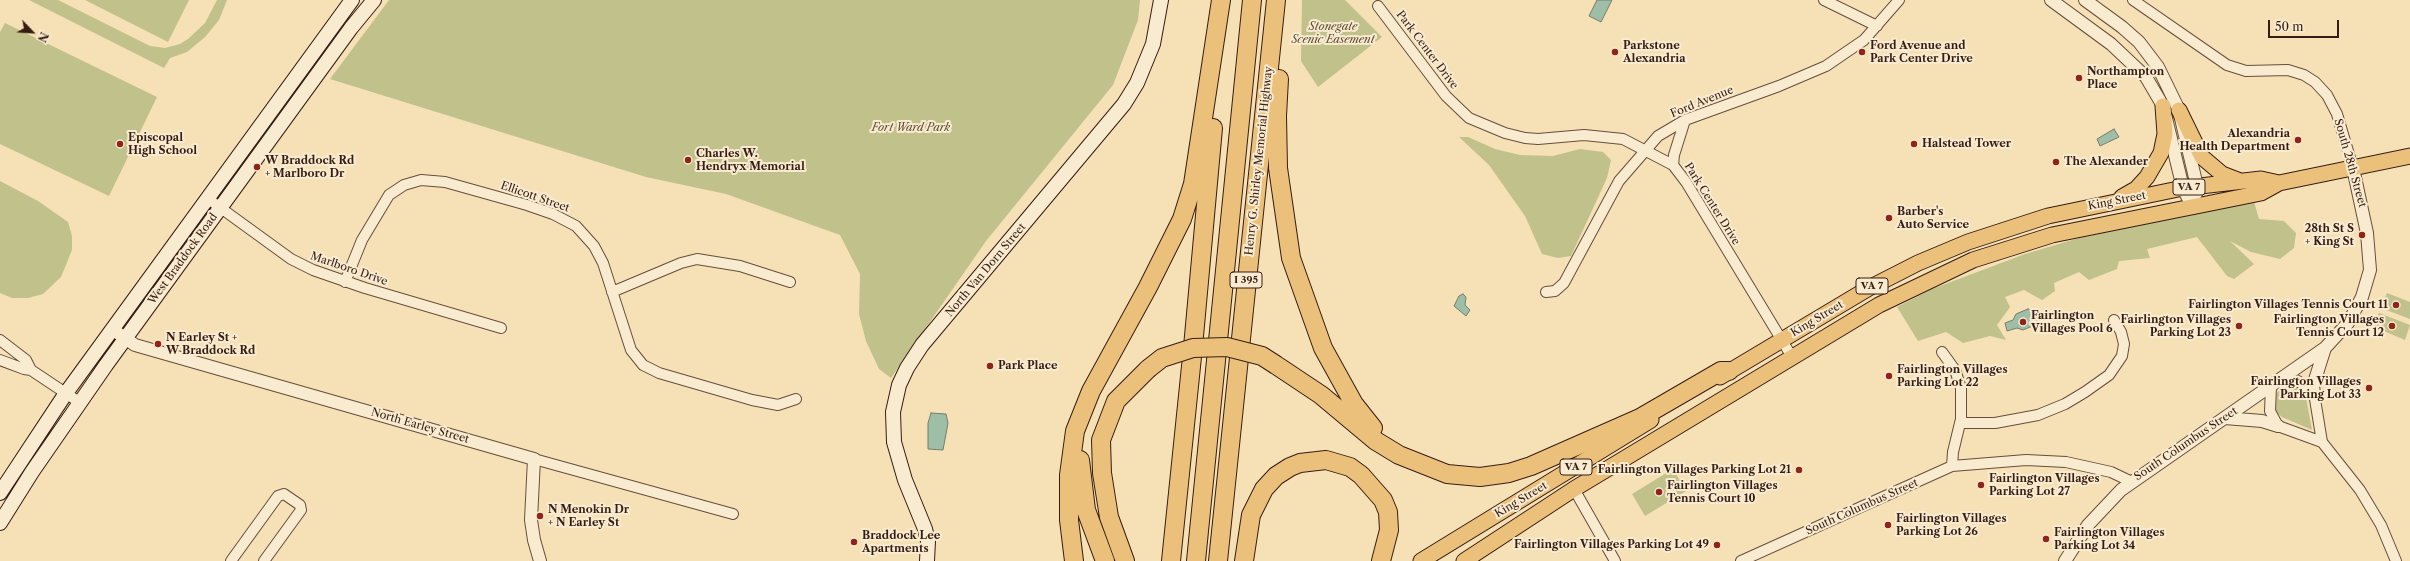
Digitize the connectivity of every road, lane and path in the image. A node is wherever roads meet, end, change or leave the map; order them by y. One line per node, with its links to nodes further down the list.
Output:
1 (352, 0): 26 (main road, West Braddock Road)
2 (374, 0): 28 (main road, West Braddock Road)
3 (1161, 0): 70 (main road, North Van Dorn Street)
4 (1221, 0): 49 (highway)
5 (1225, 0): 74 (highway)
6 (1252, 0): 75 (highway)
7 (1276, 0): 62 (highway, Henry G. Shirley Memorial Highway / I 395)
8 (1284, 0): 58 (highway)
9 (1824, 0): 15 (street)
10 (1899, 0): 15 (street, Ford Avenue)
11 (2052, 0): 16 (street)
12 (2085, 0): 17 (street)
13 (2133, 0): 22 (street, South 28th Street)
14 (1378, 6): 19 (street, Park Center Drive)
15 (1877, 26): 18 (street, Ford Avenue)
16 (2163, 106): 25 (street); 27 (main road)
17 (2180, 110): 23 (main road); 25 (street)
18 (1685, 120): 19 (street, Ford Avenue); 21 (street)
19 (1646, 149): 21 (street, Park Center Drive); 33 (street, Ford Avenue)
20 (2410, 156): 22 (main road, King Street / VA 7)
21 (1674, 165): 38 (street, Park Center Drive)
22 (2353, 168): 24 (main road, King Street / VA 7); 41 (street, South 28th Street)
23 (2244, 182): 24 (main road, King Street / VA 7); 25 (main road, King Street / VA 7)
24 (2279, 183): 29 (main road, King Street / VA 7)
25 (2190, 187): 27 (main road, King Street / VA 7); 29 (street)
26 (207, 198): 28 (street, Marlboro Drive); 36 (main road, West Braddock Road)
27 (2114, 202): 38 (main road, King Street / VA 7)
28 (220, 207): 30 (street, Marlboro Drive); 37 (main road, West Braddock Road)
29 (2193, 208): 43 (main road, King Street / VA 7)
30 (345, 282): 32 (street, Ellicott Street); 35 (street, Marlboro Drive)
31 (790, 282): 32 (street)
32 (612, 292): 52 (street, Ellicott Street)
33 (1546, 292)
34 (2114, 320): 55 (street)
35 (501, 328)
36 (112, 329): 37 (street, North Earley Street); 50 (main road, West Braddock Road)
37 (125, 338): 53 (main road, West Braddock Road); 59 (street, North Earley Street)
38 (1782, 340): 43 (street, Park Center Drive); 46 (main road, King Street / VA 7)
39 (0, 341): 40 (street); 45 (street)
40 (0, 347)
41 (2325, 348): 47 (street, South Columbus Street); 51 (street)
42 (1942, 352): 55 (street)
43 (1792, 357): 63 (main road, King Street / VA 7)
44 (0, 360): 45 (street)
45 (31, 370): 50 (street)
46 (1729, 371): 58 (highway); 80 (main road, King Street / VA 7)
47 (2281, 379): 48 (street, South Columbus Street); 51 (street)
48 (2271, 386): 54 (street, South Columbus Street); 56 (street)
49 (1090, 391): 71 (highway); 72 (highway)
50 (66, 393): 53 (street); 64 (main road, West Braddock Road)
51 (2314, 393): 57 (street)
52 (796, 399)
53 (79, 402): 66 (main road, West Braddock Road)
54 (2225, 418): 56 (street); 61 (street, South Columbus Street)
55 (1960, 423): 60 (street)
56 (2278, 426): 57 (street)
57 (2322, 442): 85 (street)
58 (1399, 455): 73 (highway, bridge)
59 (534, 460): 65 (street, North Earley Street); 69 (street)
60 (1952, 466): 61 (street, South Columbus Street); 83 (street, South Columbus Street)
61 (2132, 482): 84 (street)
62 (1226, 489): 76 (highway, Henry G. Shirley Memorial Highway / I 395); 77 (highway)
63 (1574, 489): 81 (main road, King Street / VA 7); 82 (street)
64 (0, 493)
65 (732, 514)
66 (0, 523)
67 (231, 561): 68 (street)
68 (264, 561)
69 (540, 561)
70 (927, 561)
71 (1074, 561)
72 (1105, 561)
73 (1125, 561)
74 (1171, 561)
75 (1196, 561)
76 (1218, 561)
77 (1224, 561)
78 (1244, 561): 79 (highway)
79 (1381, 561)
80 (1422, 561)
81 (1464, 561)
82 (1615, 561)
83 (1741, 561)
84 (2065, 561)
85 (2396, 561)

